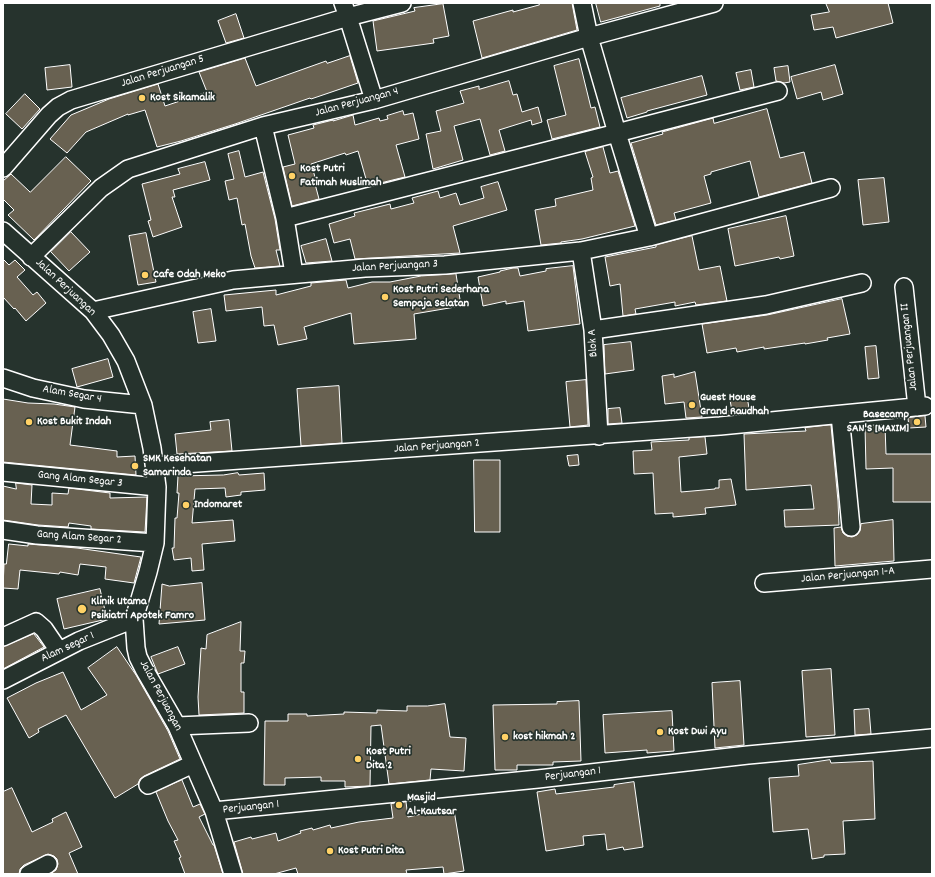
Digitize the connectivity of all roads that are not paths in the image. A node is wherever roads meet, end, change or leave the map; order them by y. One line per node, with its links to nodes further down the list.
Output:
1 (402, 3): 4 (street, Jalan Perjuangan 5)
2 (582, 3): 5 (street)
3 (714, 3): 5 (street, Jalan Perjuangan 4)
4 (346, 10): 7 (street); 10 (street, Jalan Perjuangan 5)
5 (589, 37): 7 (street, Jalan Perjuangan 4); 9 (street)
6 (778, 91): 9 (street)
7 (374, 100): 8 (street, Jalan Perjuangan 4)
8 (263, 126): 12 (street); 16 (street, Jalan Perjuangan 4)
9 (617, 133): 12 (street); 14 (street)
10 (3, 168)
11 (831, 188): 14 (street, Jalan Perjuangan 3)
12 (286, 218): 17 (street)
13 (3, 231): 16 (street, Jalan Perjuangan)
14 (649, 237): 15 (street, Jalan Perjuangan 3)
15 (581, 251): 17 (street, Jalan Perjuangan 3); 21 (street, Blok A)
16 (31, 257): 20 (street, Jalan Perjuangan)
17 (294, 274): 20 (street, Jalan Perjuangan 3)
18 (862, 283): 21 (street)
19 (904, 287): 24 (street, Jalan Perjuangan II)
20 (93, 311): 23 (street, Jalan Perjuangan)
21 (593, 330): 26 (street, Blok A)
22 (3, 378): 23 (street, Alam Segar 4)
23 (143, 405): 27 (street, Jalan Perjuangan)
24 (921, 407): 25 (street, Jalan Perjuangan 2)
25 (840, 415): 26 (street, Jalan Perjuangan 2); 30 (street)
26 (599, 436): 27 (street, Jalan Perjuangan 2)
27 (155, 466): 29 (street, Jalan Perjuangan)
28 (3, 472): 29 (street, Gang Alam Segar 3)
29 (157, 487): 32 (street, Jalan Perjuangan)
30 (851, 527)
31 (3, 530): 32 (street, Gang Alam Segar 2)
32 (154, 543): 35 (street, Jalan Perjuangan)
33 (932, 569): 34 (street, Jalan Perjuangan 1-A)
34 (764, 583)
35 (134, 619): 37 (street, Alam segar 1); 40 (street, Jalan Perjuangan)
36 (3, 637): 37 (street)
37 (59, 651): 38 (street, Alam segar 1)
38 (3, 680)
39 (249, 723): 40 (street)
40 (177, 726): 42 (street, Jalan Perjuangan)
41 (932, 738): 44 (street, Perjuangan 1)
42 (193, 764): 43 (street); 44 (street, Jalan Perjuangan)
43 (148, 784)
44 (214, 811): 47 (street, Jalan Perjuangan)
45 (48, 864): 46 (street)
46 (29, 874)
47 (233, 874)

